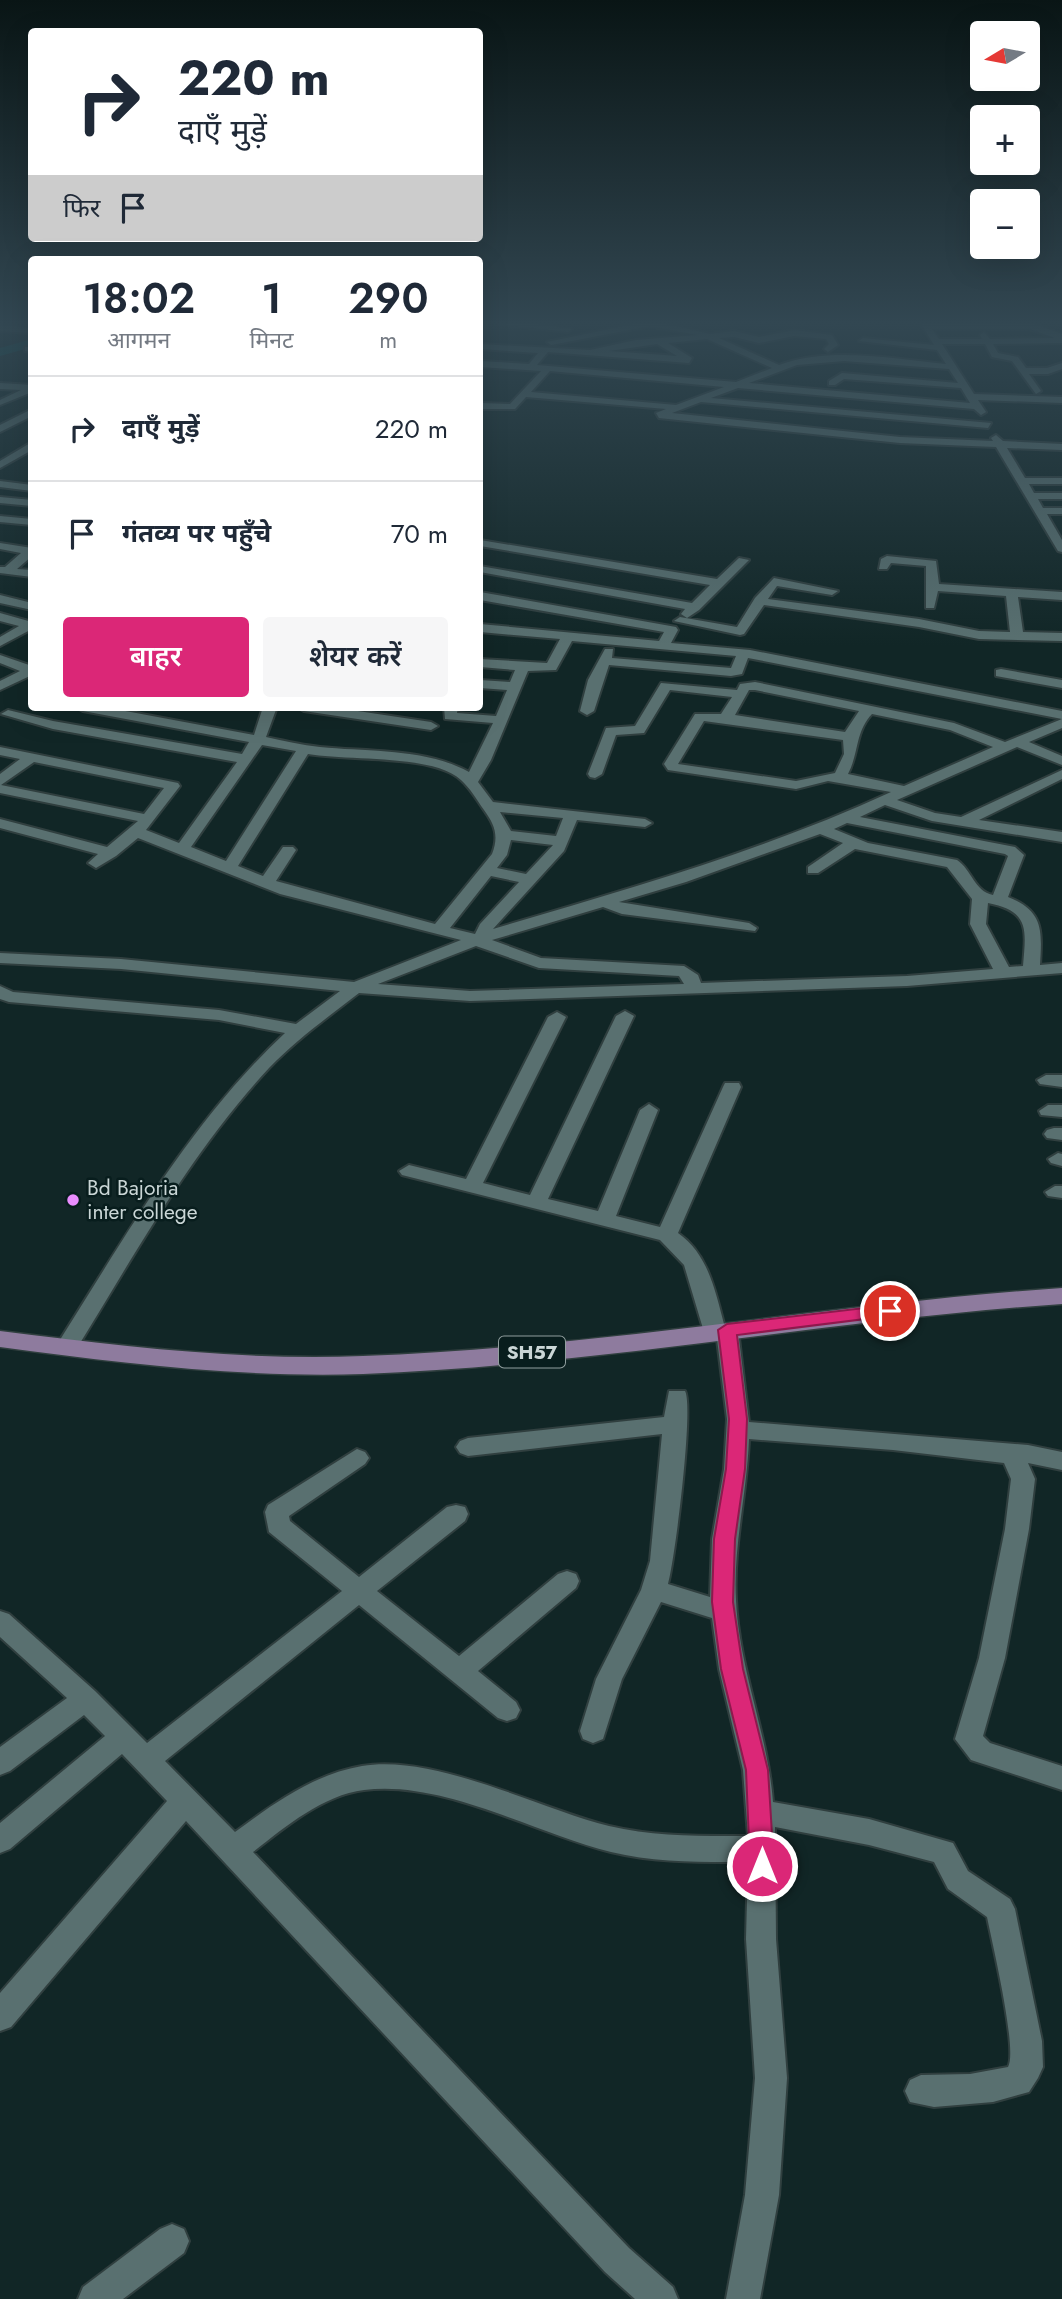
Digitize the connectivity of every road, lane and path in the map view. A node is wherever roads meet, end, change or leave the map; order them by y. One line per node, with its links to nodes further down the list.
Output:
1 (811, 431): 5 (street)
2 (991, 431): 5 (street)
3 (1062, 438): 6 (street)
4 (28, 447): 8 (street)
5 (1000, 447): 6 (street); 10 (street)
6 (1038, 447): 7 (street)
7 (1062, 447)
8 (2, 463)
9 (28, 475): 12 (street)
10 (1021, 481): 11 (street); 14 (street)
11 (1062, 481)
12 (6, 485): 13 (street)
13 (28, 488)
14 (1030, 496): 15 (street); 18 (street)
15 (1062, 496)
16 (0, 500): 17 (street)
17 (28, 503)
18 (1038, 511): 19 (street); 22 (street)
19 (1062, 511)
20 (0, 519): 21 (street)
21 (28, 522)
22 (1047, 526): 23 (street); 25 (street)
23 (1062, 526)
24 (483, 543): 30 (street)
25 (1060, 544)
26 (0, 546): 27 (street)
27 (28, 551)
28 (28, 552): 32 (street)
29 (743, 560): 35 (street)
30 (595, 562): 35 (street); 36 (street)
31 (883, 567): 37 (street)
32 (4, 570): 34 (street)
33 (483, 570): 36 (street)
34 (28, 573)
35 (719, 583): 47 (street)
36 (569, 584): 46 (street); 47 (street)
37 (933, 587): 39 (street); 44 (street)
38 (832, 591): 43 (street)
39 (1012, 593): 40 (street); 53 (street)
40 (1062, 596)
41 (483, 597): 46 (street)
42 (0, 599): 45 (street)
43 (759, 601): 51 (street); 53 (street)
44 (930, 604)
45 (28, 606)
46 (543, 607): 51 (street)
47 (695, 607): 51 (street)
48 (0, 617): 49 (street)
49 (28, 624)
50 (28, 626): 56 (street)
51 (676, 626): 58 (street)
52 (483, 628): 55 (street)
53 (1017, 636): 54 (street)
54 (1062, 637)
55 (567, 638): 57 (street); 66 (street)
56 (1, 640)
57 (615, 641): 58 (street); 62 (street)
58 (667, 645): 59 (street); 65 (street)
59 (743, 653): 65 (street); 82 (street)
60 (28, 658): 64 (street)
61 (0, 659): 64 (street)
62 (604, 662): 65 (street); 81 (street)
63 (483, 663): 66 (street)
64 (16, 666): 67 (street)
65 (663, 666)
66 (523, 667): 72 (street)
67 (28, 670)
68 (28, 672): 73 (street)
69 (1001, 673): 71 (street)
70 (483, 684): 72 (street)
71 (1062, 684)
72 (514, 685): 85 (street)
73 (0, 686)
74 (741, 694): 76 (street); 84 (street); 96 (street)
75 (28, 703): 83 (street)
76 (868, 710): 88 (street); 90 (street)
77 (106, 711): 89 (street)
78 (269, 711): 89 (street)
79 (331, 711): 87 (street)
80 (451, 711): 85 (street)
81 (587, 711)
82 (1062, 715)
83 (4, 716): 94 (street)
84 (729, 719): 88 (street); 98 (street)
85 (500, 720): 100 (street)
86 (1062, 723): 90 (street)
87 (431, 726)
88 (850, 737): 98 (street)
89 (259, 738): 91 (street); 94 (street)
90 (1010, 743): 95 (street); 102 (street)
91 (305, 748): 100 (street); 121 (street)
92 (0, 751): 93 (street)
93 (31, 758): 99 (street); 106 (street)
94 (246, 759): 117 (street)
95 (1062, 761)
96 (595, 774)
97 (1062, 774): 109 (street)
98 (841, 778): 102 (street)
99 (0, 781)
100 (471, 781): 104 (street)
101 (0, 789): 106 (street)
102 (909, 791): 103 (street)
103 (887, 801): 107 (street); 109 (street)
104 (489, 806): 105 (street); 113 (street)
105 (572, 814): 108 (street); 115 (street)
106 (148, 819): 112 (street)
107 (846, 819): 111 (street); 127 (street)
108 (645, 822)
109 (962, 822): 114 (street)
110 (0, 823): 119 (street)
111 (821, 829): 116 (street); 128 (street)
112 (136, 832): 117 (street); 119 (street)
113 (503, 835): 115 (street); 122 (street)
114 (1062, 837)
115 (563, 841): 124 (street)
116 (852, 844): 123 (street); 126 (street)
117 (182, 849): 121 (street)
118 (288, 850): 125 (street)
119 (111, 853): 120 (street)
120 (96, 863)
121 (229, 869): 125 (street)
122 (486, 870): 124 (street); 130 (street)
123 (813, 870)
124 (531, 880): 131 (street)
125 (266, 884): 130 (street)
126 (980, 897): 127 (street); 136 (street)
127 (999, 900): 135 (street)
128 (605, 902): 129 (street); 131 (street)
129 (749, 928)
130 (440, 929): 131 (street)
131 (480, 939): 137 (street); 138 (street)
132 (0, 958): 133 (street)
133 (21, 959): 137 (street); 139 (street)
134 (1062, 968): 135 (street)
135 (1031, 970): 136 (street)
136 (1004, 973): 138 (street)
137 (354, 988): 138 (street); 142 (street)
138 (693, 988)
139 (0, 990): 142 (street)
140 (625, 1016): 147 (street)
141 (557, 1017): 146 (street)
142 (299, 1030): 154 (street)
143 (732, 1087): 149 (street)
144 (649, 1110): 148 (street)
145 (410, 1171): 146 (street)
146 (472, 1186): 147 (street)
147 (537, 1202): 148 (street)
148 (605, 1219): 149 (street)
149 (667, 1235): 152 (street)
150 (1062, 1296): 152 (main road, SH57)
151 (1062, 1310): 152 (main road, SH57)
152 (724, 1335): 154 (main road, SH57); 155 (main road, SH57); 158 (street)
153 (0, 1339): 154 (main road, SH57)
154 (66, 1348)
155 (0, 1352)
156 (677, 1397): 157 (street)
157 (676, 1424): 159 (street); 166 (street)
158 (737, 1430): 160 (street); 167 (street)
159 (468, 1447)
160 (1013, 1455): 162 (street); 176 (street)
161 (357, 1458): 165 (street)
162 (1062, 1461)
163 (456, 1514): 165 (street)
164 (567, 1581): 169 (street)
165 (360, 1590): 169 (street); 174 (street)
166 (654, 1590): 167 (street); 172 (street)
167 (724, 1611): 178 (street)
168 (0, 1621): 170 (street)
169 (459, 1671): 171 (street)
170 (86, 1699): 173 (street); 175 (street)
171 (507, 1710)
172 (593, 1731)
173 (122, 1738): 174 (street); 179 (street)
174 (145, 1760): 177 (street)
175 (0, 1763)
176 (1062, 1778)
177 (185, 1801): 181 (street); 182 (street)
178 (761, 1812): 180 (street); 183 (street)
179 (0, 1840)
180 (763, 1849): 181 (street); 187 (street)
181 (233, 1850): 186 (street)
182 (0, 2016)
183 (921, 2091)
184 (172, 2241): 185 (street)
185 (95, 2299)
186 (661, 2299)
187 (743, 2299)

